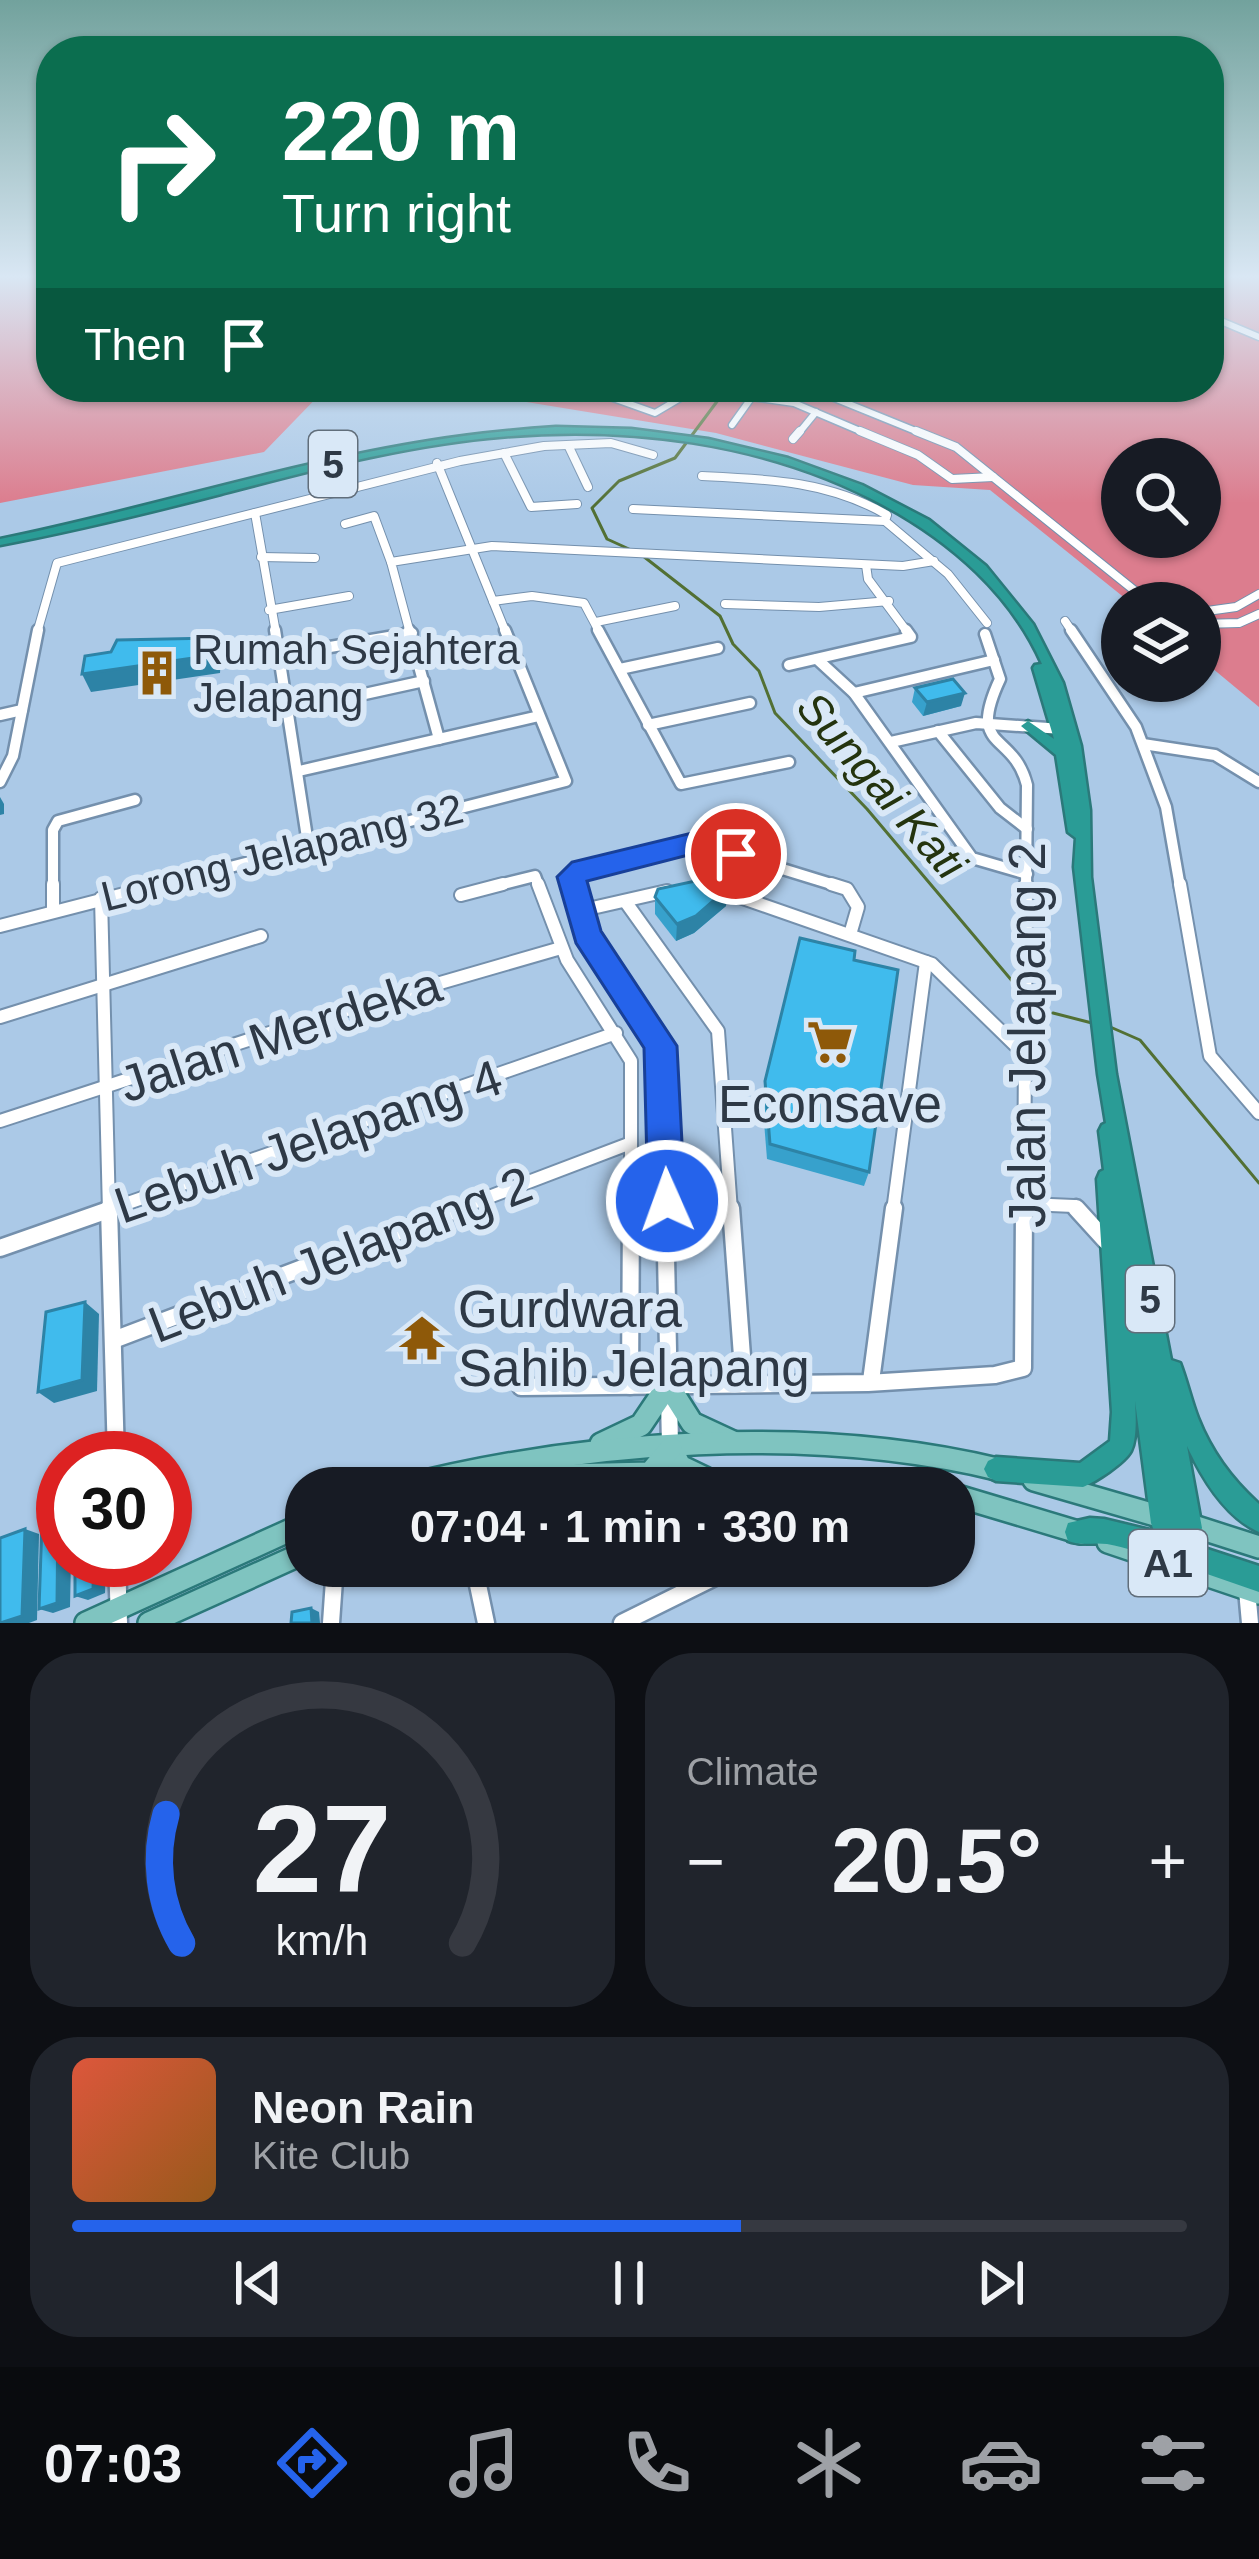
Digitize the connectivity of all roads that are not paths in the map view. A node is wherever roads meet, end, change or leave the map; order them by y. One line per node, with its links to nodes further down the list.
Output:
1 (625, 402): 2 (street)
2 (673, 402)
3 (748, 402): 7 (street)
4 (790, 402): 6 (street)
5 (845, 402): 14 (street)
6 (816, 412): 8 (street); 14 (street)
7 (732, 425)
8 (793, 439)
9 (568, 447): 10 (street); 11 (street); 15 (street)
10 (504, 454): 12 (street); 17 (street)
11 (653, 454)
12 (436, 463): 19 (street); 23 (street)
13 (702, 476): 20 (street)
14 (994, 477): 29 (street)
15 (588, 487)
16 (880, 500): 22 (highway, 5); 52 (highway, 5); 60 (highway, 5)
17 (577, 504)
18 (633, 509): 20 (street)
19 (254, 512): 24 (street); 54 (street)
20 (885, 520): 26 (street)
21 (345, 524): 27 (street)
22 (0, 542)
23 (472, 547): 27 (street); 28 (street); 32 (street)
24 (261, 557): 25 (street); 38 (street)
25 (315, 558)
26 (934, 561): 28 (street); 46 (street)
27 (391, 562): 42 (street)
28 (866, 565): 33 (street)
29 (1124, 582)
30 (1259, 594): 35 (street)
31 (349, 596): 38 (street)
32 (493, 601): 40 (street); 56 (street)
33 (889, 601): 34 (street); 45 (street)
34 (724, 604)
35 (1242, 604): 37 (street); 41 (street)
36 (675, 605): 40 (street)
37 (1221, 608)
38 (269, 610): 44 (street)
39 (1065, 621): 64 (street)
40 (596, 622): 48 (street)
41 (1221, 623)
42 (412, 633): 44 (street); 49 (street)
43 (718, 648): 48 (street)
44 (284, 656): 67 (street)
45 (817, 659): 47 (street); 50 (street)
46 (994, 659): 50 (street); 57 (street)
47 (789, 665)
48 (620, 669): 58 (street)
49 (424, 681): 51 (street); 62 (street)
50 (854, 693): 63 (street)
51 (351, 697)
52 (1052, 702): 59 (highway); 60 (highway, 5)
53 (750, 703): 58 (street)
54 (22, 710): 55 (street); 68 (street)
55 (0, 715)
56 (539, 716): 62 (street); 72 (street, Lorong Jelapang 32)
57 (985, 723): 59 (street); 61 (street); 71 (street, Jalan Jelapang 2)
58 (648, 725): 66 (street)
59 (1028, 726): 60 (street); 65 (highway)
60 (1065, 729): 65 (highway, 5); 74 (highway, 5)
61 (938, 731): 63 (street); 71 (street)
62 (439, 739): 67 (street)
63 (891, 742): 73 (street)
64 (1143, 745): 69 (street); 91 (street)
65 (1065, 755): 74 (highway, 5)
66 (789, 762)
67 (298, 771): 72 (street)
68 (0, 782)
69 (1259, 782)
70 (135, 800): 78 (street)
71 (1028, 830): 73 (street, Jalan Jelapang 2)
72 (308, 844): 76 (street, Lorong Jelapang 32)
73 (1028, 874): 88 (street, Jalan Jelapang 2)
74 (1084, 876): 89 (highway, 5)
75 (460, 895): 83 (street)
76 (101, 898): 78 (street, Lorong Jelapang 32); 85 (street)
77 (625, 901): 79 (street); 81 (street); 102 (street)
78 (53, 911): 80 (street, Lorong Jelapang 32)
79 (579, 911): 81 (street); 104 (street)
80 (0, 926)
81 (851, 932): 84 (street)
82 (261, 936): 85 (street)
83 (561, 948): 87 (street); 90 (street, Jalan Merdeka)
84 (926, 962): 88 (street); 101 (street)
85 (103, 987): 86 (street); 90 (street)
86 (0, 1017)
87 (616, 1033): 93 (street); 96 (street, Lebuh Jelapang 4)
88 (1029, 1050): 95 (street, Jalan Jelapang 2)
89 (1106, 1064): 94 (highway, 5); 99 (highway, 5)
90 (108, 1089): 92 (street, Jalan Merdeka); 96 (street)
91 (1259, 1113)
92 (0, 1121)
93 (631, 1143): 100 (street, Lebuh Jelapang 2); 103 (street)
94 (1110, 1149): 97 (highway); 115 (highway, 5)
95 (1027, 1204): 97 (street); 101 (street, Jalan Jelapang 2)
96 (112, 1209): 98 (street, Lebuh Jelapang 4); 100 (street)
97 (1108, 1243): 113 (highway)
98 (0, 1249)
99 (1143, 1264): 116 (highway); 119 (highway, 5)
100 (116, 1339): 106 (street)
101 (871, 1381): 102 (street)
102 (744, 1383): 104 (street)
103 (630, 1385): 104 (street); 105 (street)
104 (668, 1385): 107 (main road); 108 (street); 109 (main road)
105 (521, 1387)
106 (116, 1431)
107 (748, 1447): 108 (main road, A1); 113 (main road, A1)
108 (670, 1448): 109 (main road, A1); 111 (main road); 112 (main road)
109 (591, 1449): 110 (main road, A1)
110 (513, 1467)
111 (655, 1467)
112 (684, 1467)
113 (996, 1469): 115 (main road, A1)
114 (975, 1501): 117 (main road, A1)
115 (1162, 1516): 119 (highway, 5)
116 (1259, 1520)
117 (1077, 1532): 119 (highway); 125 (main road, A1)
118 (285, 1533): 126 (main road)
119 (1184, 1534): 120 (main road, A1); 125 (highway)
120 (1259, 1547)
121 (285, 1561): 128 (main road)
122 (334, 1587): 129 (street)
123 (478, 1587): 130 (street)
124 (694, 1587): 131 (street)
125 (1255, 1587): 132 (street)
126 (118, 1616): 127 (main road)
127 (86, 1623)
128 (149, 1623)
129 (331, 1623)
130 (486, 1623)
131 (622, 1623)
132 (1250, 1623)

